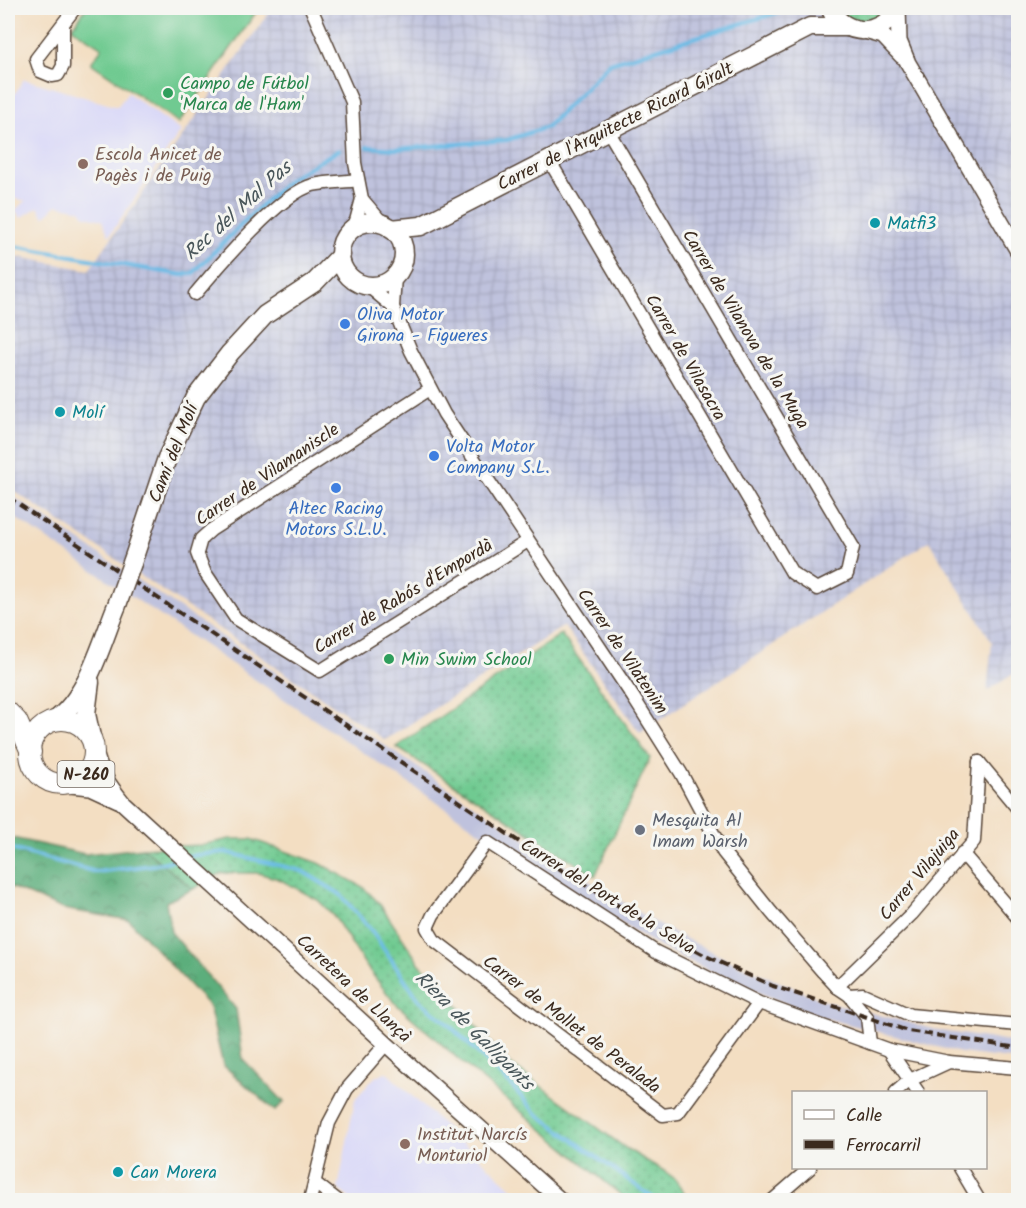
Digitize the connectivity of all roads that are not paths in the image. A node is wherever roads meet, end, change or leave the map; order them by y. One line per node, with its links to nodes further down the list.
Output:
1 (75, 8): 6 (street)
2 (311, 8): 12 (street)
3 (823, 8): 7 (main road, Carrer de l'Arquitecte Ricard Giralt)
4 (830, 8): 8 (main road)
5 (898, 8): 8 (main road); 9 (street)
6 (63, 26)
7 (810, 27): 8 (main road, Carrer de l'Arquitecte Ricard Giralt); 10 (main road, Carrer de l'Arquitecte Ricard Giralt)
8 (856, 29): 9 (street)
9 (908, 63): 18 (street)
10 (607, 129): 11 (main road, Carrer de l'Arquitecte Ricard Giralt); 27 (street, Carrer de Vilanova de la Muga)
11 (549, 160): 14 (main road, Carrer de l'Arquitecte Ricard Giralt); 27 (street, Carrer de Vilasacra)
12 (358, 180): 13 (street); 23 (street)
13 (362, 199): 15 (street); 16 (street)
14 (421, 226): 15 (main road, Carrer de l'Arquitecte Ricard Giralt); 17 (main road, Carrer de l'Arquitecte Ricard Giralt)
15 (388, 227): 16 (main road); 17 (main road)
16 (354, 228): 19 (main road)
17 (404, 251): 20 (main road)
18 (1018, 251)
19 (340, 255): 21 (main road, Camí del Molí); 22 (main road)
20 (395, 276): 22 (main road); 24 (street, Carrer de Vilatenim)
21 (315, 282): 22 (main road, Camí del Molí); 29 (main road, Camí del Molí, bridge)
22 (360, 282): 24 (street, Carrer de Vilatenim)
23 (195, 294)
24 (393, 307): 25 (street, Carrer de Vilatenim)
25 (430, 389): 26 (street, Carrer de Vilatenim); 28 (street, Carrer de Vilamaniscle)
26 (528, 541): 28 (street, Carrer de Rabós d'Empordà); 41 (street, Carrer de Vilatenim)
27 (792, 573)
28 (236, 618)
29 (93, 665): 32 (main road, Camí del Molí); 33 (main road, Camí del Molí)
30 (8, 705): 32 (main road, N-260)
31 (8, 712): 34 (main road, N-260)
32 (51, 722): 33 (main road, N-260); 34 (main road)
33 (93, 742): 35 (main road, N-260); 36 (street, Carretera de Llançà / N-260)
34 (31, 752): 35 (main road, N-260)
35 (60, 784): 36 (street, Carretera de Llançà / N-260)
36 (123, 803): 46 (street, Carretera de Llançà / N-260)
37 (1018, 809): 39 (street, Carrer Vilajuiga)
38 (487, 842): 43 (street, Carrer del Port de la Selva); 43 (street, Carrer de Mollet de Peralada)
39 (962, 854): 40 (street); 41 (street, Carrer Vilajuiga)
40 (1018, 918)
41 (837, 987): 42 (street, Carrer de Vilatenim)
42 (849, 995): 44 (street, Carrer de Vilatenim); 45 (street, Carrer de Vilatenim)
43 (759, 1003): 45 (street, Carrer del Port de la Selva)
44 (1018, 1025)
45 (870, 1043): 47 (street, Carrer del Port de la Selva)
46 (386, 1044): 55 (street); 58 (street, Carretera de Llançà / N-260)
47 (890, 1050): 48 (street, Carrer del Port de la Selva); 50 (street)
48 (949, 1062): 49 (street, Carrer del Port de la Selva); 50 (street)
49 (1018, 1068)
50 (910, 1080): 51 (street); 52 (street)
51 (897, 1091)
52 (917, 1091)
53 (808, 1169): 59 (street)
54 (961, 1169): 60 (street)
55 (315, 1183): 56 (street); 57 (street)
56 (310, 1200)
57 (337, 1200)
58 (560, 1200)
59 (773, 1200)
60 (979, 1200)

